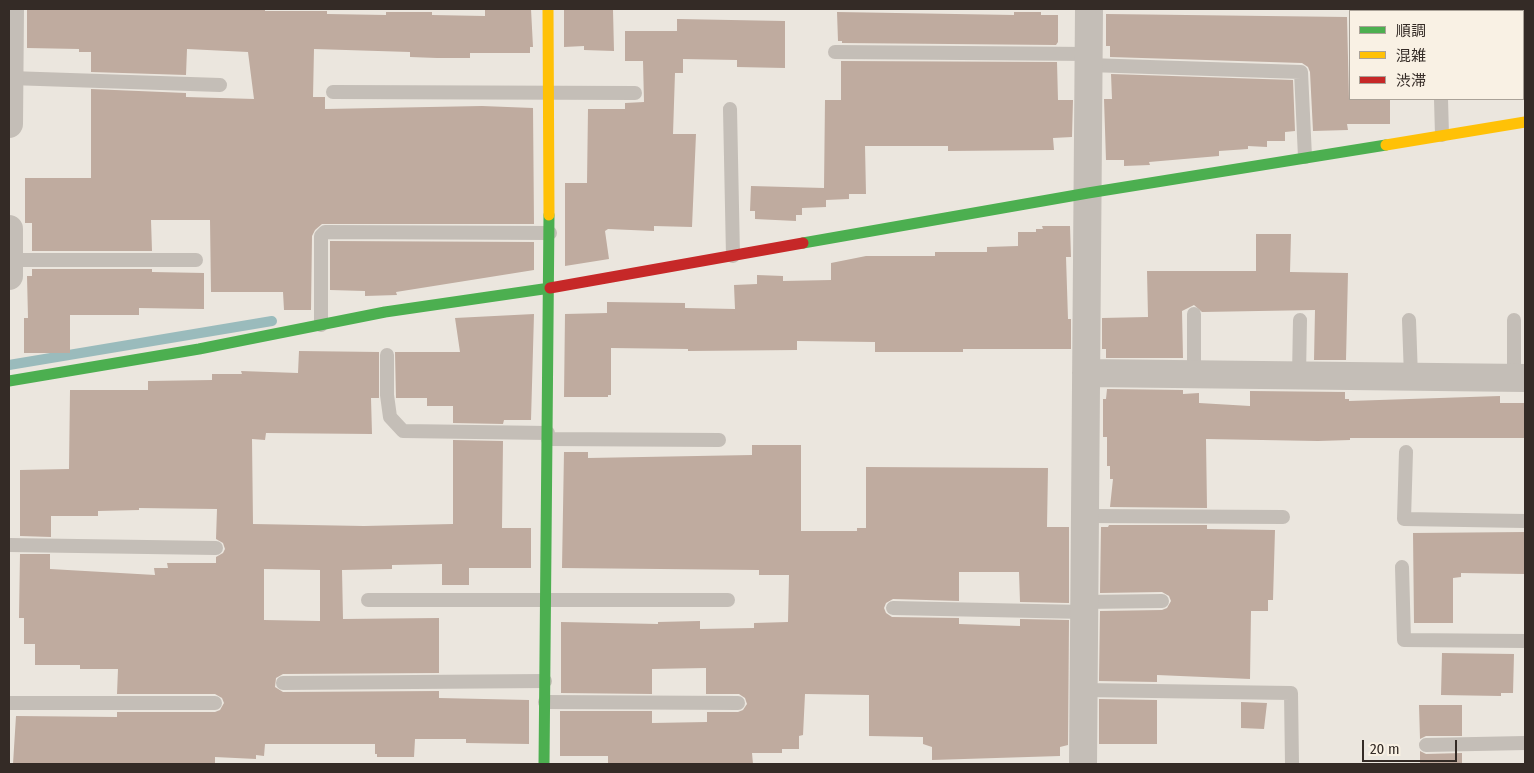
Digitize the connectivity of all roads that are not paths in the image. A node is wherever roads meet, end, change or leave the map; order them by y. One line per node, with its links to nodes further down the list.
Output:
1 (10, 9): 6 (street)
2 (548, 9): 10 (street)
3 (1089, 9): 5 (street)
4 (835, 52): 5 (lane)
5 (1089, 59): 16 (lane); 17 (street)
6 (10, 78): 7 (lane); 14 (street)
7 (220, 85)
8 (333, 92): 10 (lane)
9 (635, 93): 10 (lane)
10 (549, 94): 19 (street)
11 (1441, 100): 15 (lane)
12 (730, 109): 21 (lane)
13 (1525, 122): 15 (street)
14 (9, 124)
15 (1442, 135): 16 (street)
16 (1305, 157): 17 (street)
17 (1088, 193): 21 (street); 32 (street)
18 (9, 229): 20 (street)
19 (550, 233): 25 (street); 30 (lane)
20 (9, 248): 22 (street)
21 (733, 256): 25 (street)
22 (9, 260): 23 (lane); 24 (street)
23 (196, 260)
24 (9, 276)
25 (550, 288): 30 (street); 38 (street)
26 (1194, 314): 33 (lane)
27 (1300, 320): 34 (lane)
28 (1409, 320): 35 (lane)
29 (1514, 320): 36 (lane)
30 (321, 325): 37 (street)
31 (387, 356): 38 (lane)
32 (1086, 374): 33 (street); 41 (street)
33 (1194, 374): 34 (street)
34 (1299, 376): 35 (street)
35 (1411, 377): 36 (street)
36 (1519, 378)
37 (9, 381)
38 (548, 436): 39 (lane); 48 (street)
39 (719, 440)
40 (1406, 452): 43 (lane)
41 (1085, 516): 42 (lane); 51 (street)
42 (1283, 517)
43 (1525, 521)
44 (9, 545): 45 (lane)
45 (216, 548)
46 (1402, 567): 53 (lane)
47 (368, 600): 48 (lane)
48 (545, 600): 49 (lane); 54 (street)
49 (728, 600)
50 (1162, 601): 51 (lane)
51 (1084, 607): 52 (lane); 56 (street)
52 (893, 608)
53 (1525, 641)
54 (545, 681): 55 (lane); 57 (street)
55 (283, 683)
56 (1083, 690): 64 (street); 65 (lane)
57 (545, 702): 60 (lane); 63 (street)
58 (9, 703): 59 (lane)
59 (215, 703)
60 (738, 703)
61 (1525, 743): 62 (lane)
62 (1426, 745)
63 (544, 764)
64 (1082, 764)
65 (1292, 764)

